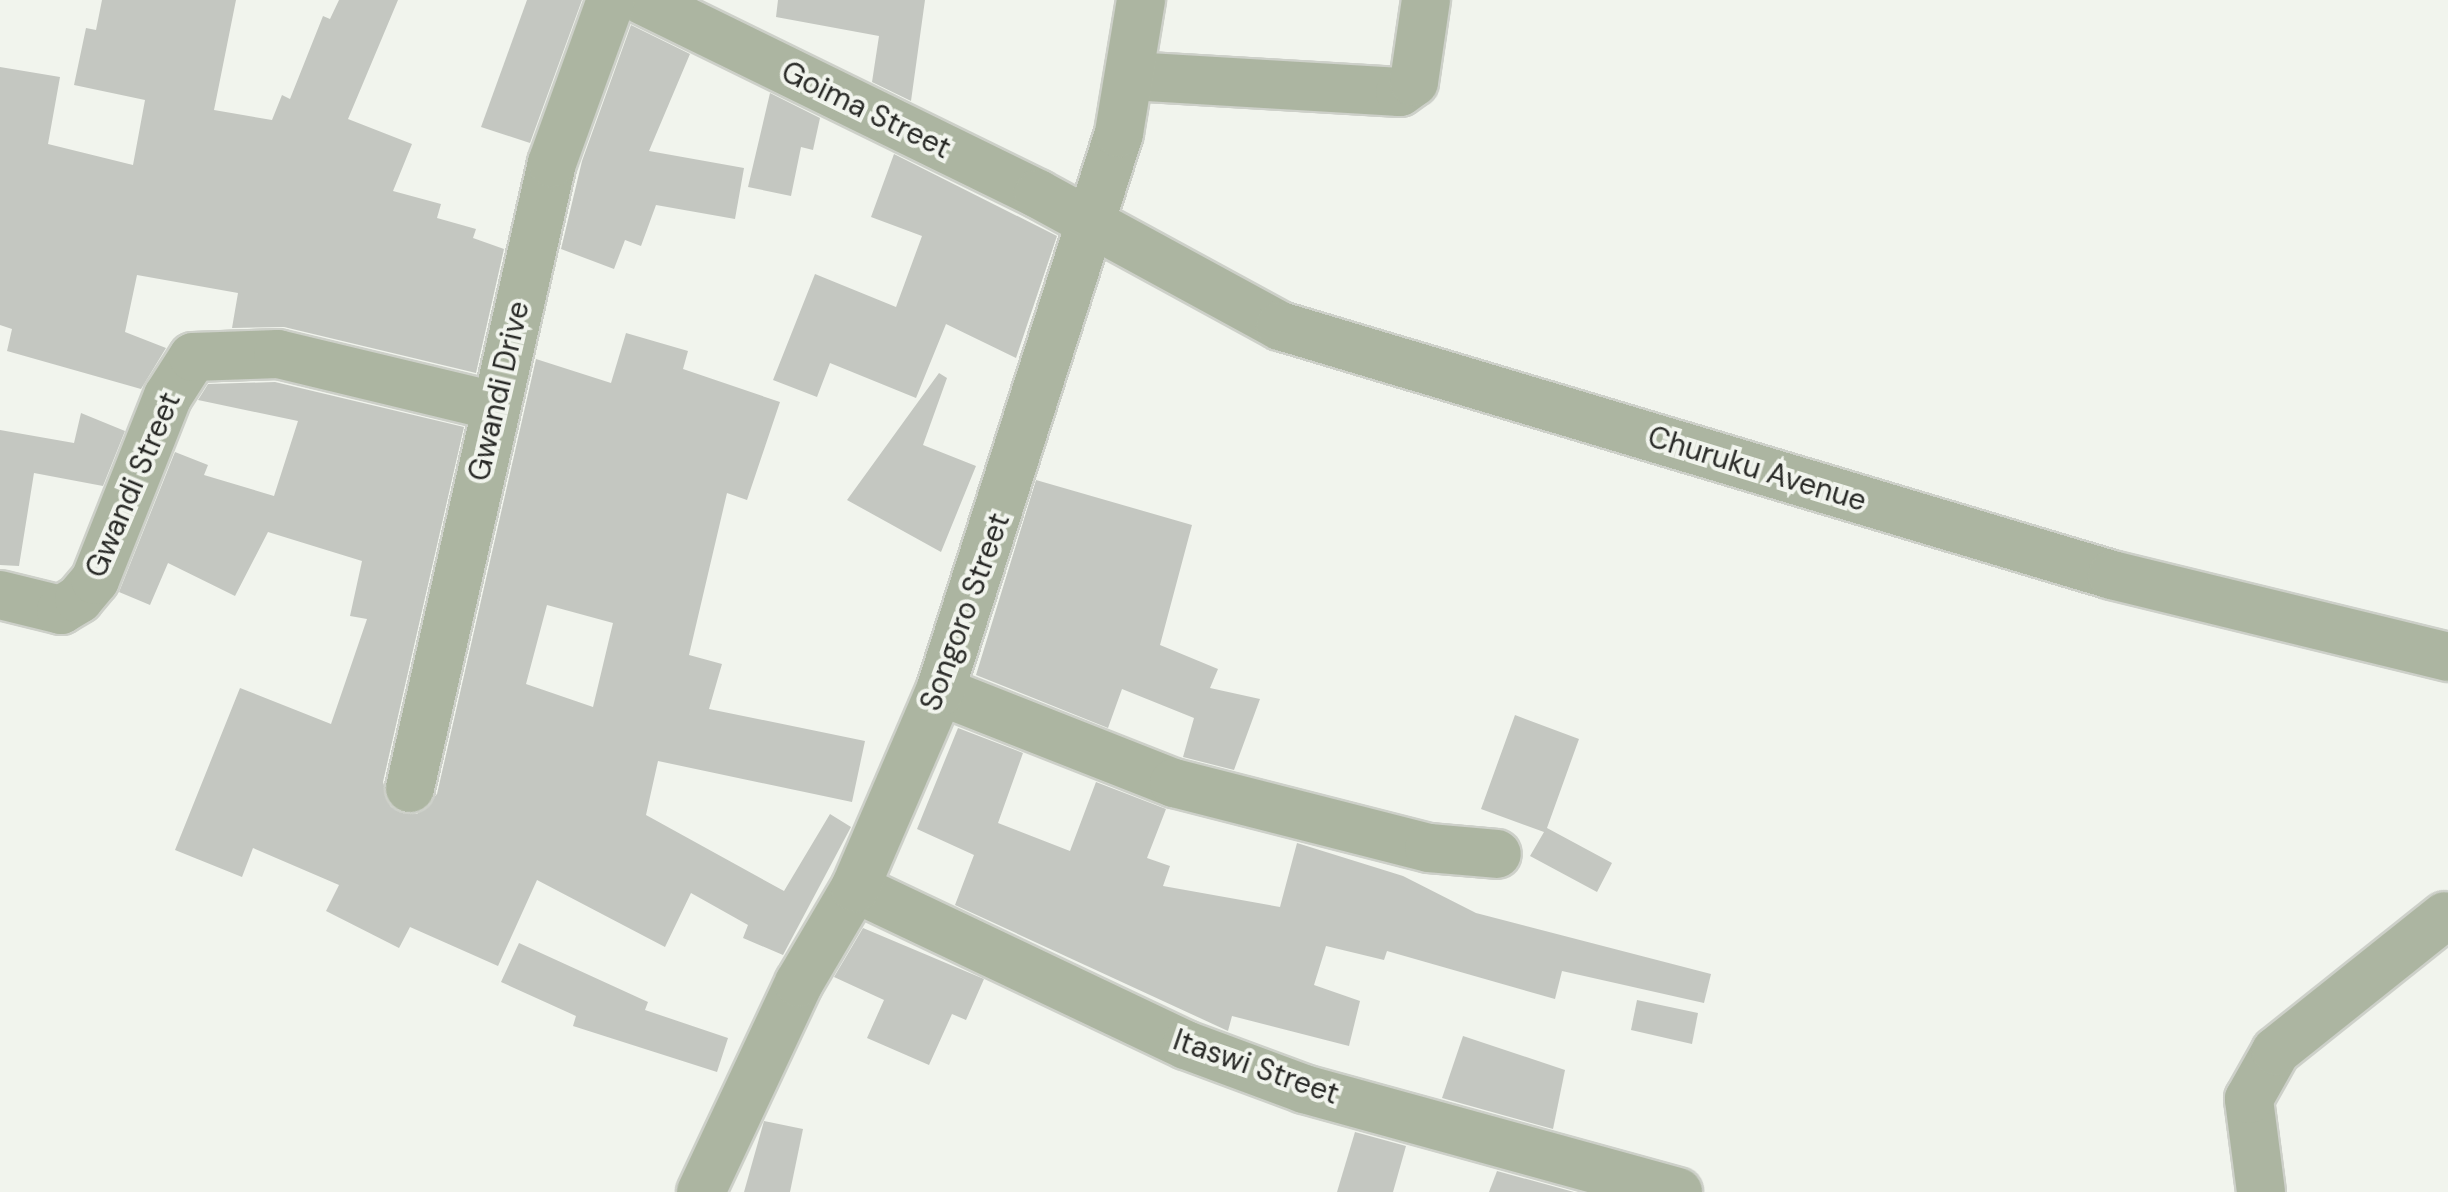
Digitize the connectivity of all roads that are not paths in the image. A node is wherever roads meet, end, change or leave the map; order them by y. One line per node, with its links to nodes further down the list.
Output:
1 (611, 0): 7 (street, Gwandi Drive)
2 (642, 0): 6 (street, Goima Street)
3 (1142, 0): 5 (street, Songoro Street)
4 (1426, 0): 5 (street)
5 (1131, 76): 6 (street, Songoro Street)
6 (1088, 224): 9 (street, Churuku Avenue); 10 (street, Songoro Street)
7 (496, 406): 8 (street, Gwandi Street); 11 (street, Gwandi Drive)
8 (0, 596)
9 (2448, 656)
10 (940, 691): 12 (street); 13 (street, Songoro Street)
11 (410, 788)
12 (1497, 854)
13 (854, 888): 15 (street, Songoro Street); 16 (street, Itaswi Street)
14 (2445, 916): 17 (street)
15 (701, 1192)
16 (1678, 1192)
17 (2261, 1192)

